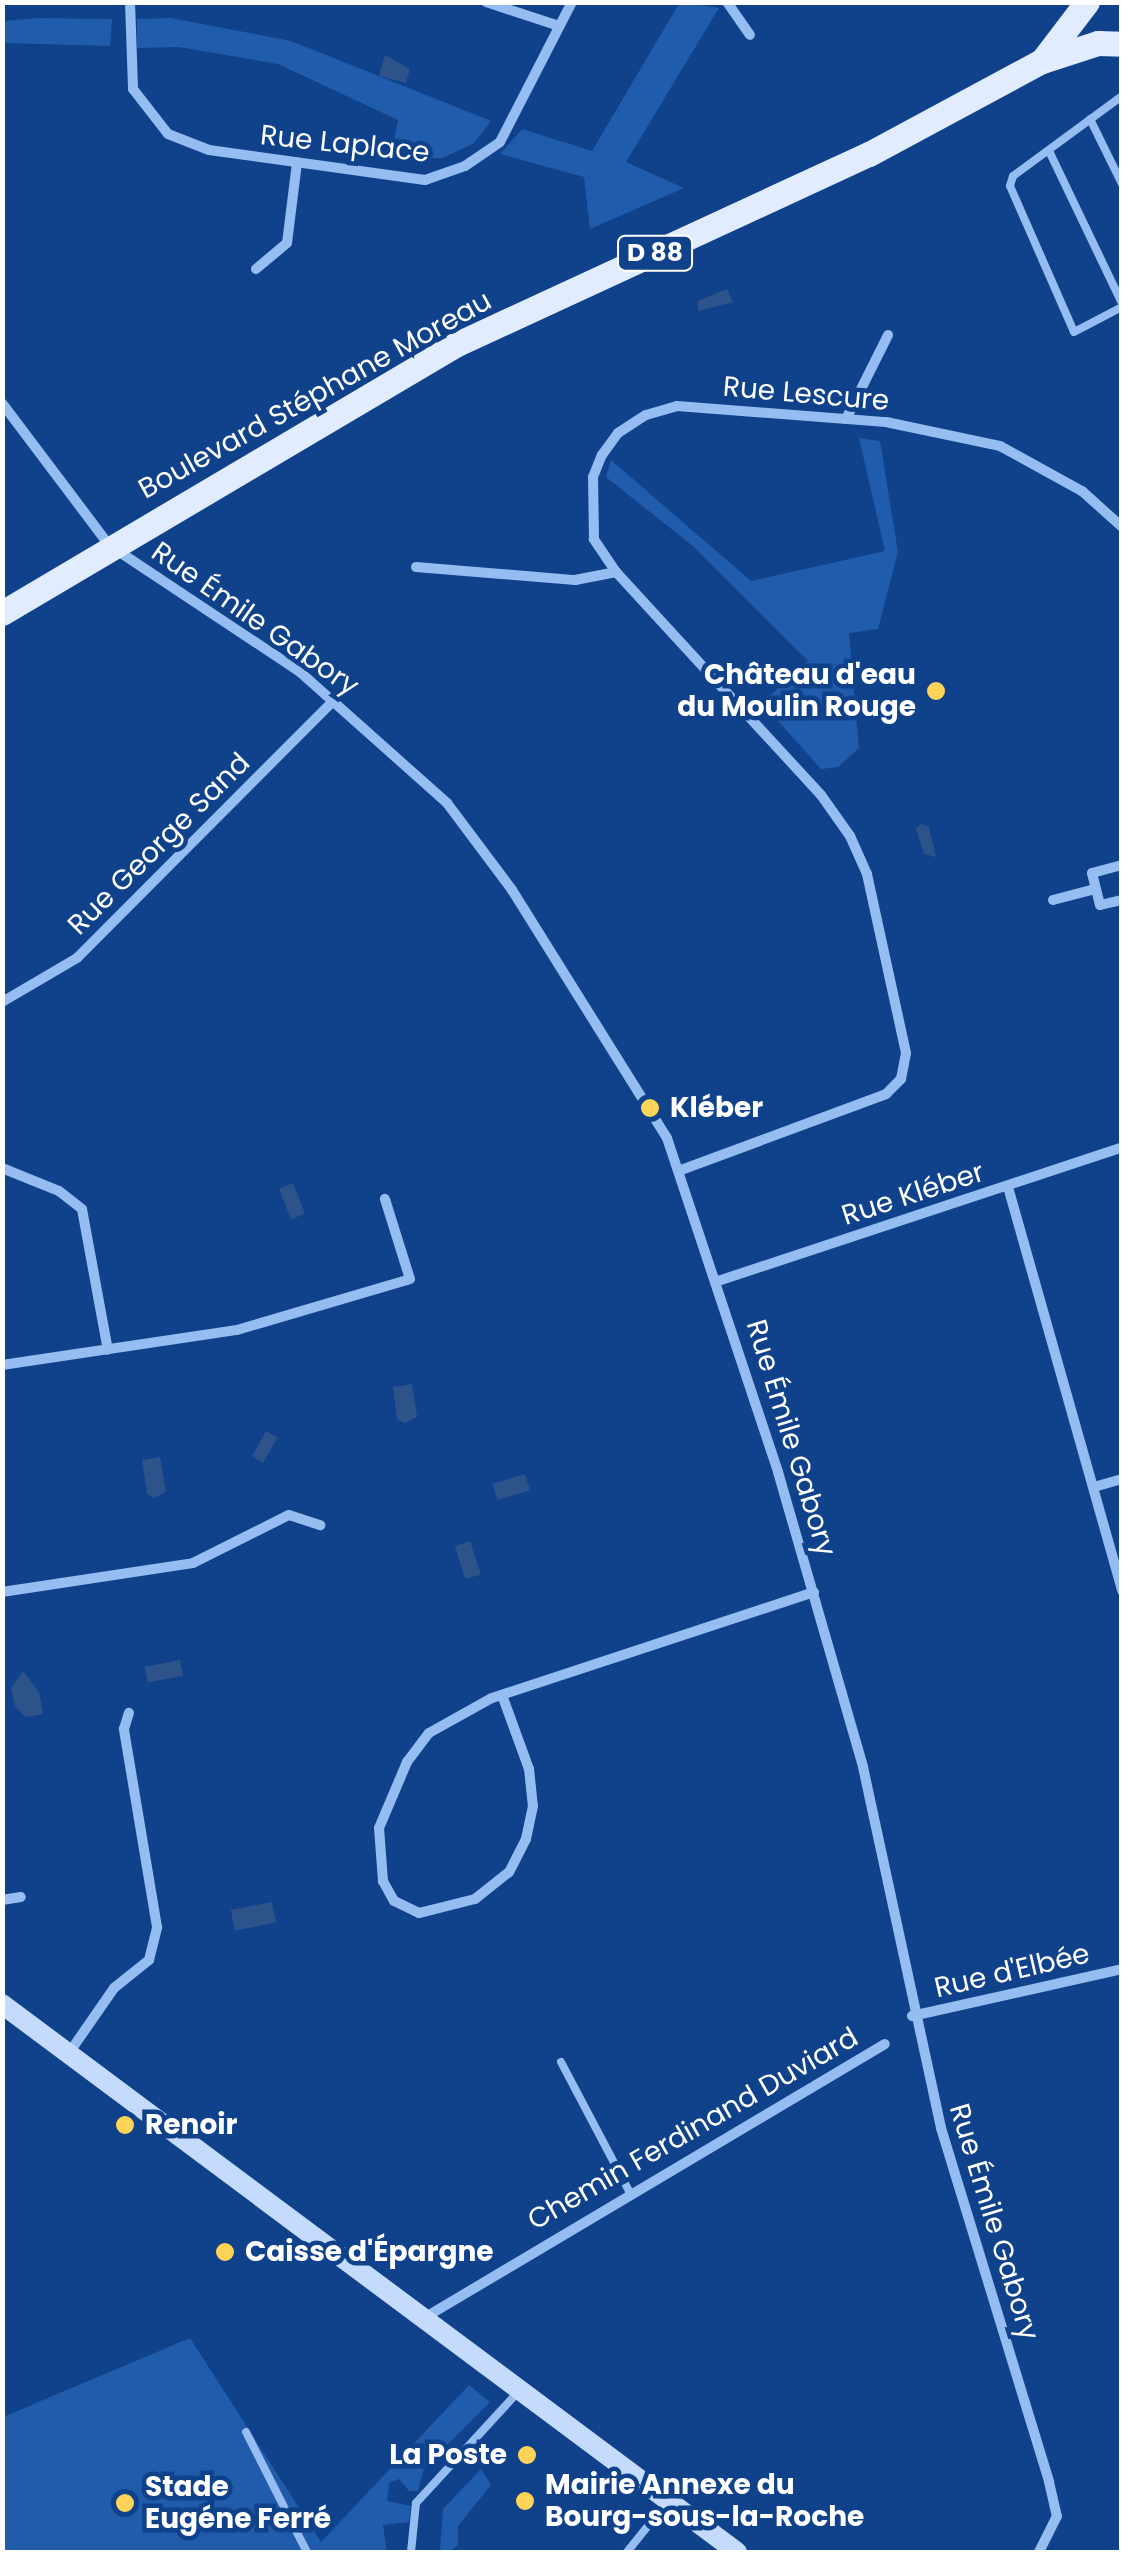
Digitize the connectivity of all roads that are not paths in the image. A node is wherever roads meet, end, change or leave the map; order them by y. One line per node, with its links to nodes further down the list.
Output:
1 (130, 2): 13 (street, Rue Laplace)
2 (486, 2): 6 (street)
3 (572, 2): 6 (street, Rue Laplace)
4 (727, 2): 7 (street)
5 (1087, 2): 9 (main road, Boulevard Stéphane Moreau / D 88)
6 (559, 26): 13 (street, Rue Laplace)
7 (750, 35)
8 (1122, 44): 9 (main road, Boulevard Stéphane Moreau / D 88)
9 (1042, 61): 21 (main road, Boulevard Stéphane Moreau / D 88)
10 (1122, 96): 11 (lane)
11 (1090, 118): 12 (lane); 14 (lane)
12 (1050, 153): 16 (lane); 16 (lane)
13 (297, 163): 15 (street)
14 (1122, 184)
15 (256, 268)
16 (1122, 305)
17 (888, 335): 19 (street)
18 (2, 403): 21 (street)
19 (846, 419): 20 (street, Rue Lescure); 23 (street, Rue Lescure)
20 (1122, 527)
21 (109, 545): 24 (main road, Boulevard Stéphane Moreau / D 88); 25 (street, Rue Émile Gabory)
22 (416, 566): 23 (street)
23 (616, 572): 33 (street, Rue Lescure)
24 (2, 613)
25 (334, 700): 30 (street, Rue George Sand); 33 (street, Rue Émile Gabory)
26 (1122, 866): 27 (street)
27 (1096, 889): 28 (street); 29 (street)
28 (1053, 900)
29 (1122, 900)
30 (2, 1002)
31 (1122, 1147): 34 (street, Rue Kléber)
32 (2, 1168): 37 (street)
33 (681, 1170): 36 (street, Rue Émile Gabory)
34 (1008, 1187): 36 (street, Rue Kléber); 40 (street)
35 (385, 1199): 37 (street)
36 (718, 1281): 44 (street, Rue Émile Gabory)
37 (108, 1350): 38 (street)
38 (2, 1365)
39 (1122, 1479): 40 (street)
40 (1094, 1487): 42 (street)
41 (320, 1525): 43 (street)
42 (1122, 1591)
43 (2, 1592)
44 (814, 1592): 45 (street); 51 (street, Rue Émile Gabory)
45 (502, 1695): 45 (street)
46 (129, 1713): 53 (street)
47 (21, 1897): 48 (street)
48 (2, 1900)
49 (1122, 1969): 51 (street, Rue d'Elbée)
50 (2, 2004): 53 (main road)
51 (912, 2016): 64 (street, Rue Émile Gabory)
52 (885, 2044): 55 (street, Chemin Ferdinand Duviard)
53 (68, 2054): 56 (main road)
54 (561, 2062): 55 (lane)
55 (630, 2193): 56 (street, Chemin Ferdinand Duviard)
56 (423, 2318): 57 (main road)
57 (520, 2390): 59 (main road); 61 (lane)
58 (246, 2432): 60 (lane)
59 (668, 2500): 62 (lane); 63 (main road)
60 (307, 2552)
61 (411, 2552)
62 (627, 2552)
63 (737, 2552)
64 (1039, 2552)

